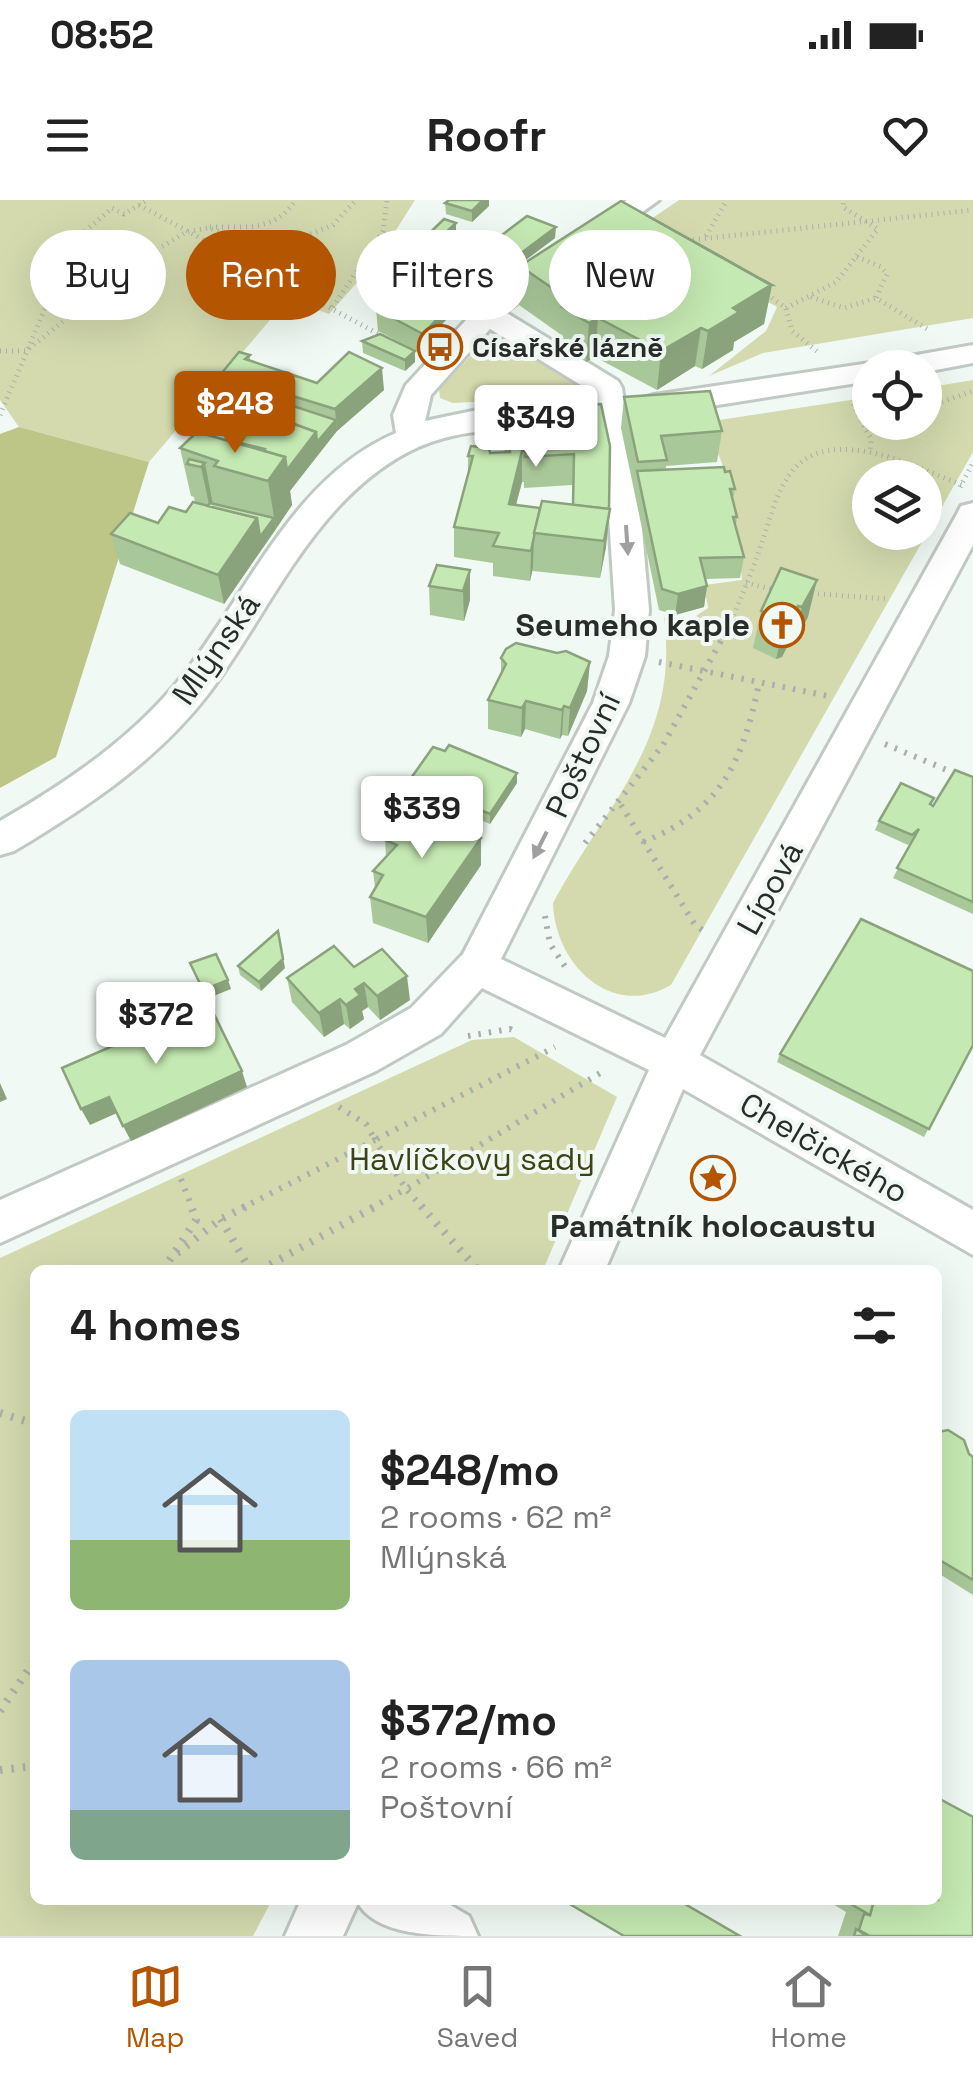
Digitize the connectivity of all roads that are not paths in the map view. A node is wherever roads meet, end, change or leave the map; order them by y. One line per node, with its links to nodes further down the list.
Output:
1 (645, 200): 2 (street)
2 (529, 279)
3 (482, 320): 9 (street)
4 (497, 320): 8 (street)
5 (973, 354): 6 (street)
6 (942, 359)
7 (852, 375): 8 (street, Mlýnská)
8 (607, 410): 9 (street, Mlýnská); 12 (street, Poštovní, one-way to 12)
9 (413, 438): 11 (street, Mlýnská)
10 (968, 534): 13 (street, Lípová)
11 (0, 840)
12 (477, 966): 13 (street); 15 (street, Poštovní)
13 (674, 1062): 14 (street, Chelčického); 16 (street, Lípová)
14 (969, 1221)
15 (0, 1222)
16 (584, 1265)
17 (328, 1905): 19 (street)
18 (394, 1905): 20 (street)
19 (314, 1936)
20 (449, 1936)

